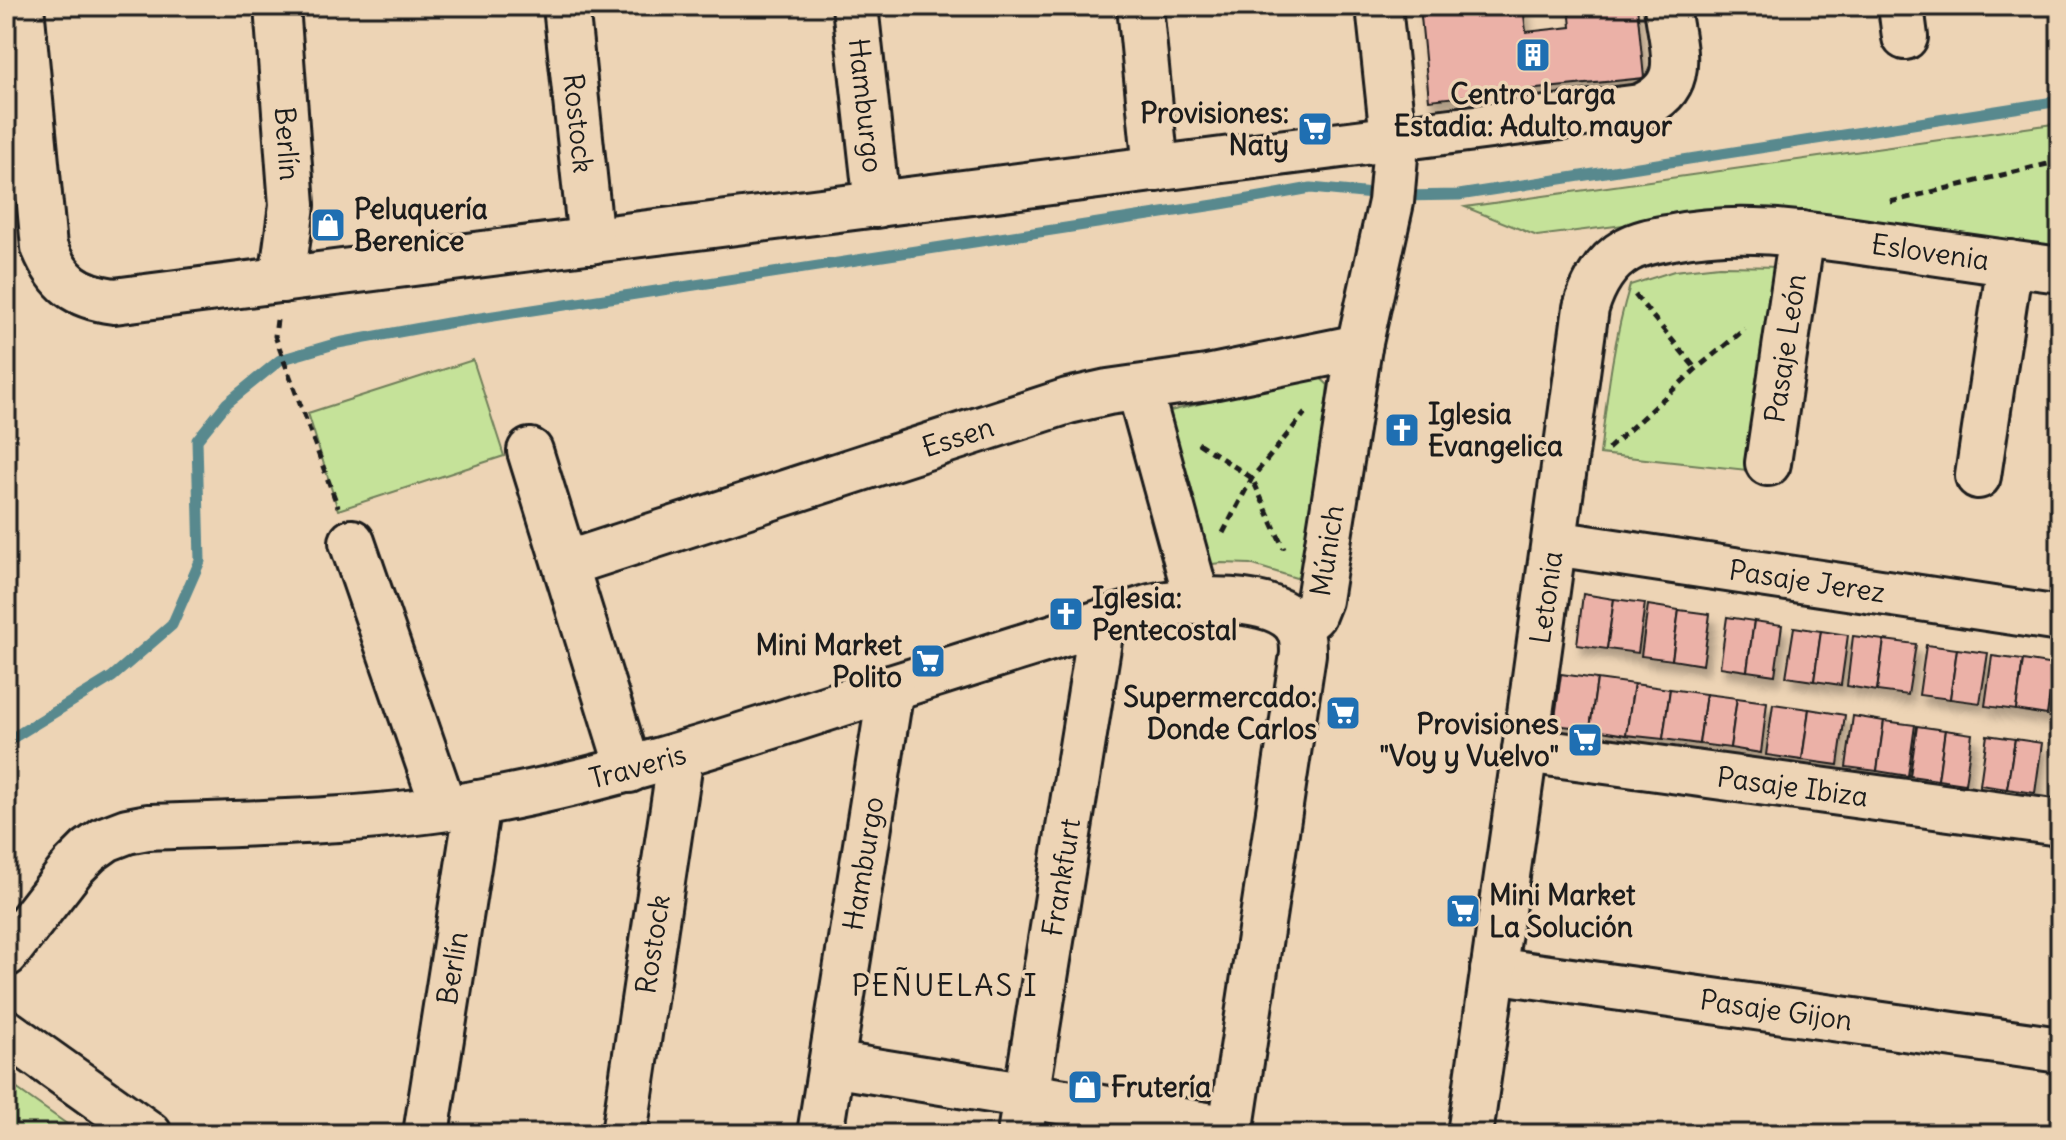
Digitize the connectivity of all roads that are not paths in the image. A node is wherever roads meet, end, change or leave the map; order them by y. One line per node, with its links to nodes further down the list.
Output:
1 (21, 6): 15 (street)
2 (277, 6): 15 (street, Berlín)
3 (566, 6): 12 (street, Rostock)
4 (855, 6): 10 (street, Hamburgo)
5 (1140, 6): 9 (street)
6 (1379, 6): 8 (street, Múnich)
7 (1667, 6): 8 (street)
8 (1394, 147): 9 (street); 16 (street, Múnich)
9 (1156, 169): 10 (street)
10 (877, 205): 12 (street)
11 (1802, 234): 13 (street, Eslovenia); 19 (street, Pasaje León); 22 (street, Letonia)
12 (591, 241): 15 (street)
13 (2010, 263): 14 (street, Eslovenia); 20 (street)
14 (2060, 270)
15 (282, 280)
16 (1359, 347): 17 (street, Essen); 27 (street, Múnich)
17 (1142, 397): 23 (street, Essen); 24 (street)
18 (530, 451): 23 (street)
19 (1768, 463)
20 (1978, 476)
21 (352, 542): 32 (street, Berlín)
22 (1554, 543): 25 (street, Pasaje Jerez); 29 (street, Letonia)
23 (566, 564): 31 (street)
24 (1197, 599): 26 (street, Traveris); 27 (street, Traveris)
25 (2060, 619)
26 (1102, 622): 28 (street, Traveris); 39 (street, Frankfurt)
27 (1298, 628): 40 (street, Múnich)
28 (891, 688): 30 (street, Traveris); 38 (street, Hamburgo)
29 (1525, 750): 33 (street, Pasaje Ibiza); 35 (street, Letonia)
30 (681, 755): 31 (street, Traveris); 43 (street, Rostock)
31 (629, 770): 32 (street, Traveris)
32 (461, 805): 34 (street, Traveris); 42 (street, Berlín)
33 (2060, 823)
34 (6, 954)
35 (1493, 970): 37 (street, Pasaje Gijon); 45 (street, Letonia)
36 (6, 1032): 41 (street)
37 (2060, 1050)
38 (831, 1064): 39 (street); 44 (street, Hamburgo)
39 (1023, 1115): 40 (street)
40 (1230, 1132)
41 (149, 1134)
42 (426, 1134)
43 (624, 1134)
44 (820, 1134)
45 (1470, 1134)

